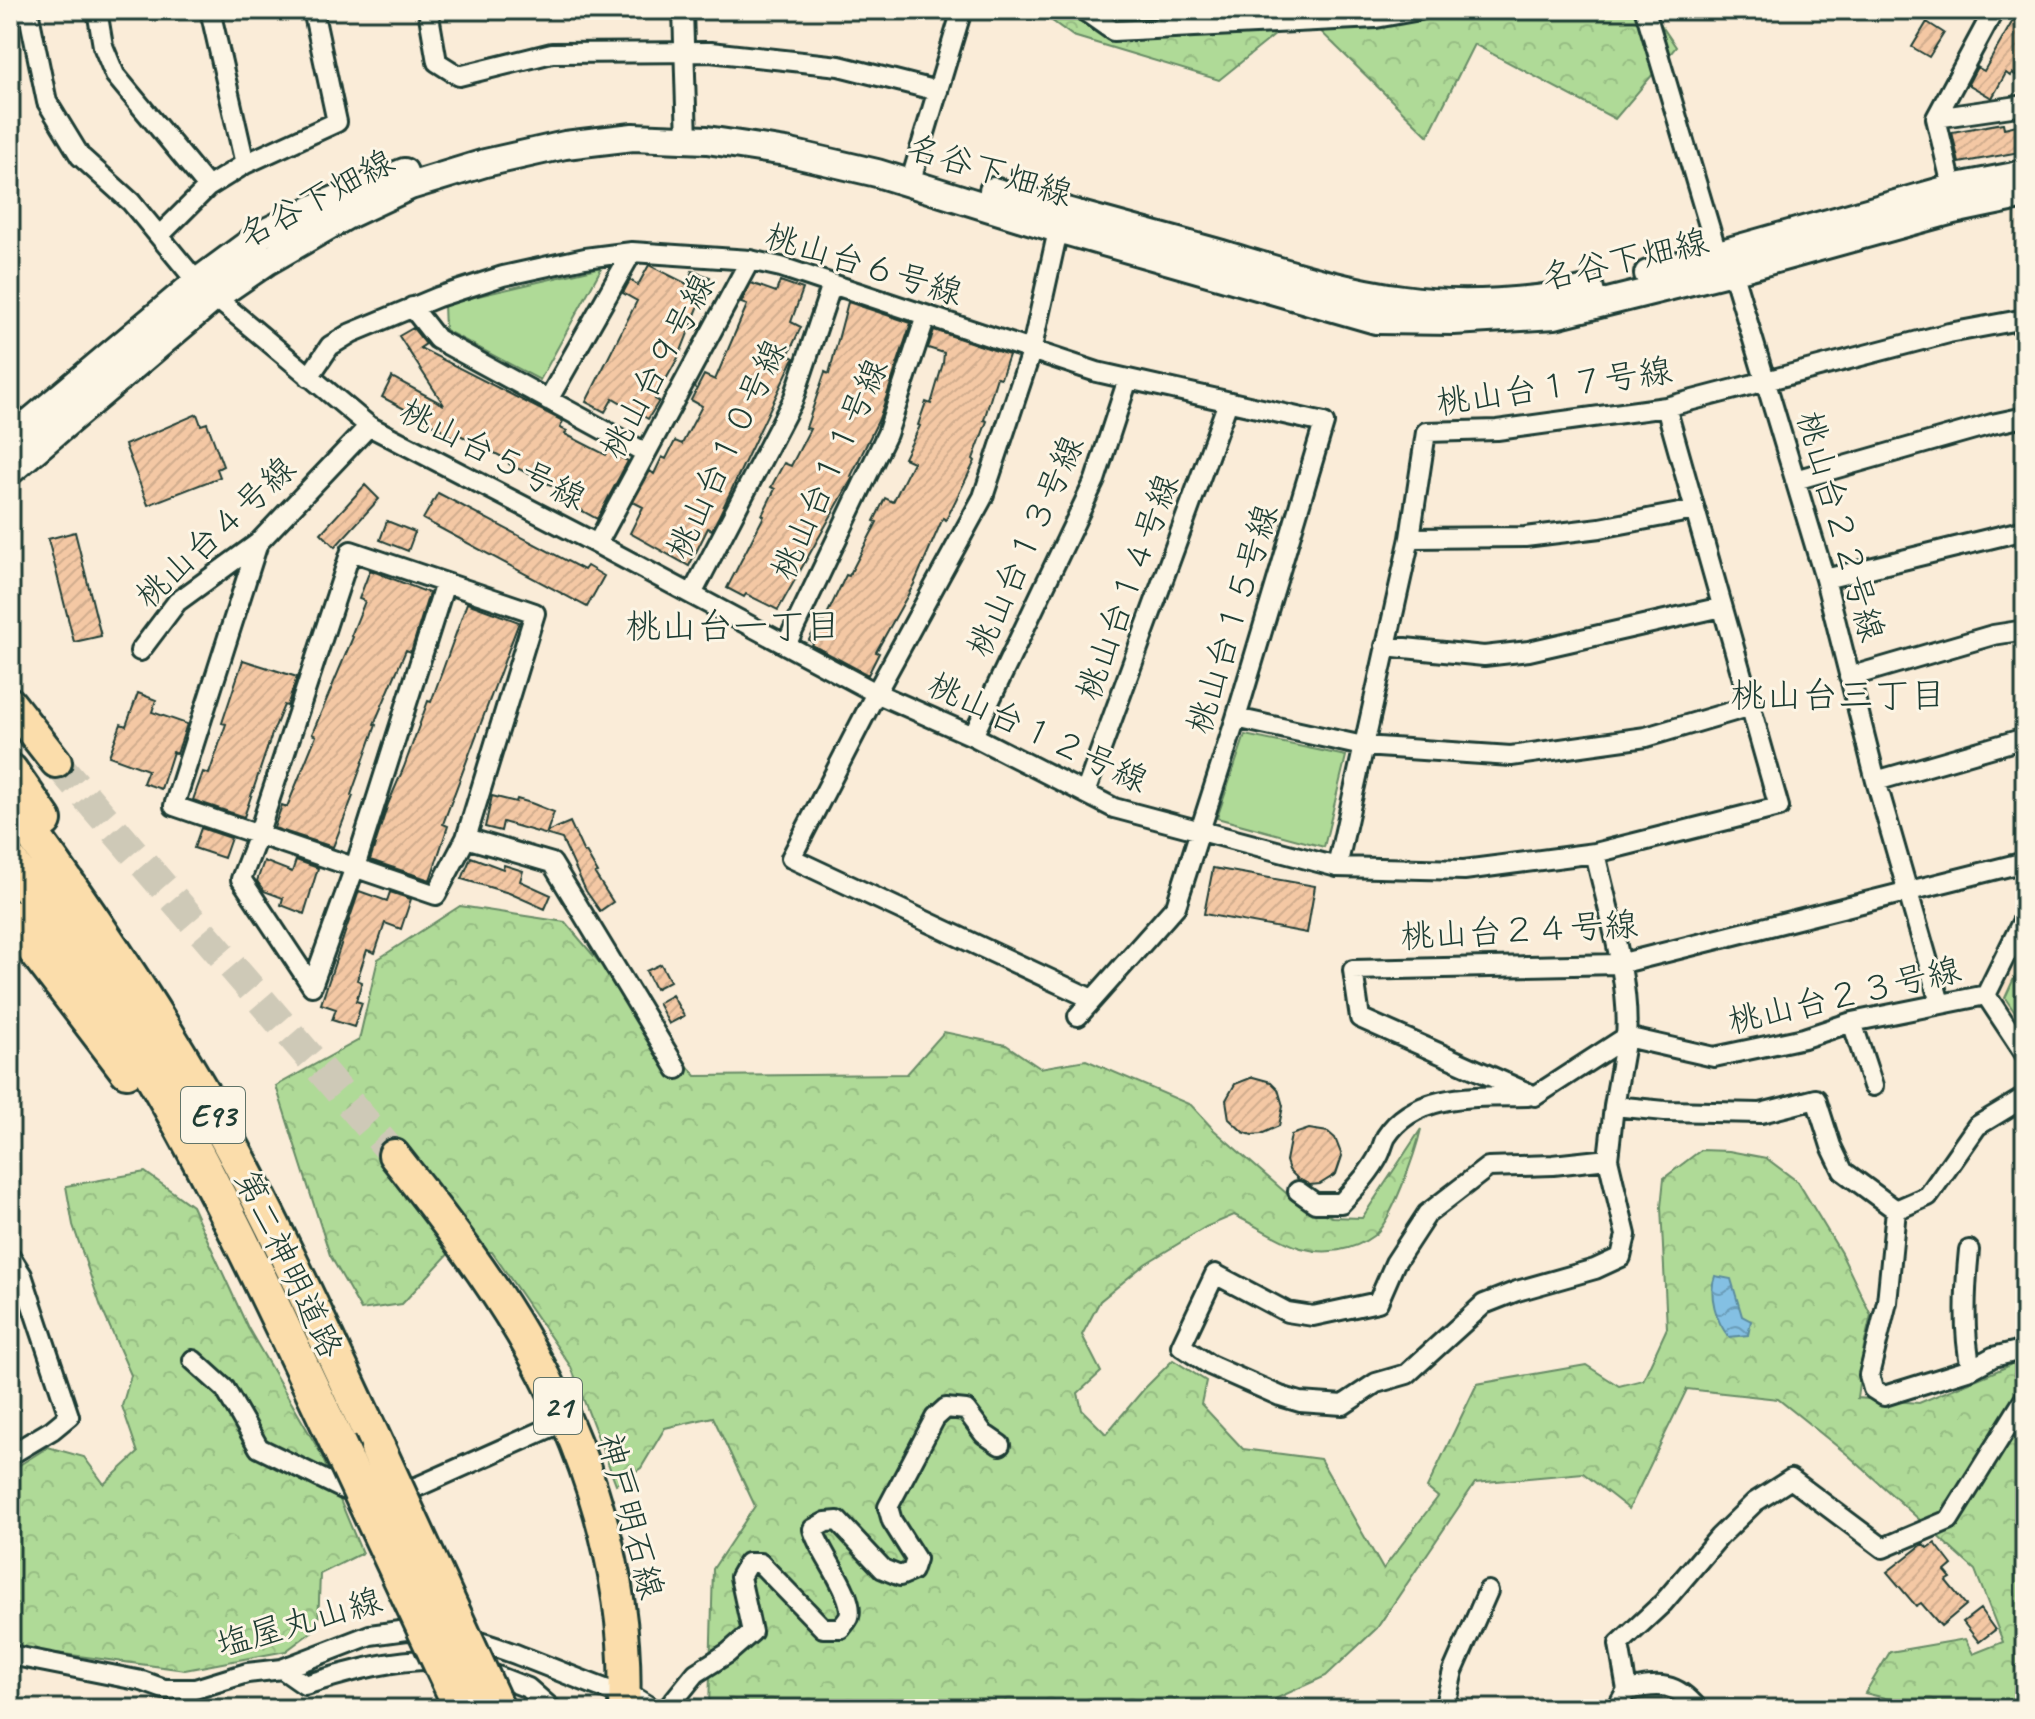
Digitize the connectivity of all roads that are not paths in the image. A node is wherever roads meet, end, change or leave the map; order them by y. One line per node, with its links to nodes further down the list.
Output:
1 (28, 10): 27 (street, 桃山台５号線)
2 (97, 10): 23 (street)
3 (210, 10): 20 (street)
4 (313, 10): 20 (street)
5 (428, 10): 15 (street)
6 (683, 10): 15 (street)
7 (962, 10): 16 (street)
8 (1083, 10): 14 (street)
9 (1420, 10): 12 (street)
10 (1645, 10): 30 (street, 桃山台２２号線)
11 (1994, 10): 18 (street)
12 (1375, 14): 13 (street)
13 (1274, 17): 14 (street)
14 (1174, 19)
15 (683, 52): 16 (street); 19 (street)
16 (938, 91): 22 (street)
17 (2025, 105): 18 (street)
18 (1936, 118): 25 (street)
19 (687, 131): 22 (street, 名谷下畑線); 32 (street, 名谷下畑線)
20 (245, 164): 23 (street)
21 (2025, 174): 25 (street, 名谷下畑線)
22 (912, 177): 26 (street, 名谷下畑線)
23 (208, 187): 27 (street)
24 (2025, 195): 25 (street, 名谷下畑線)
25 (1954, 198): 30 (street, 名谷下畑線)
26 (1060, 220): 30 (street, 名谷下畑線); 36 (street, 桃山台１２号線)
27 (159, 236): 32 (street, 桃山台５号線)
28 (632, 252): 29 (street, 桃山台６号線); 33 (street, 桃山台６号線); 40 (street)
29 (750, 260): 31 (street, 桃山台６号線); 47 (street, 桃山台９号線)
30 (1726, 260): 39 (street, 桃山台２２号線)
31 (832, 284): 34 (street, 桃山台６号線); 57 (street, 桃山台１０号線)
32 (206, 289): 37 (street, 桃山台５号線); 46 (street, 名谷下畑線); 48 (street, 名谷下畑線)
33 (412, 307): 37 (street, 桃山台６号線); 40 (street)
34 (926, 316): 36 (street, 桃山台６号線); 60 (street, 桃山台１１号線)
35 (2025, 319): 39 (street, 桃山台１７号線)
36 (1031, 352): 38 (street, 桃山台６号線); 64 (street, 桃山台１２号線)
37 (309, 377): 45 (street, 桃山台５号線)
38 (1128, 379): 41 (street, 桃山台６号線); 68 (street, 桃山台１３号線)
39 (1767, 379): 42 (street, 桃山台１７号線); 49 (street, 桃山台２２号線)
40 (548, 400): 47 (street)
41 (1228, 402): 44 (street, 桃山台６号線); 74 (street, 桃山台１４号線)
42 (1666, 407): 50 (street); 52 (street, 桃山台１７号線)
43 (2025, 417): 49 (street)
44 (1324, 423): 67 (street, 桃山台１５号線)
45 (369, 426): 53 (street, 桃山台４号線); 54 (street, 桃山台５号線)
46 (10, 439)
47 (646, 453): 54 (street, 桃山台９号線)
48 (10, 471)
49 (1795, 480): 55 (street, 桃山台２２号線)
50 (1695, 510): 52 (street); 58 (street)
51 (2025, 530): 55 (street)
52 (1410, 538): 61 (street, 桃山台１７号線)
53 (258, 543): 62 (street, 桃山台４号線); 77 (street)
54 (597, 544): 57 (street, 桃山台５号線)
55 (1825, 579): 63 (street, 桃山台２２号線)
56 (445, 583): 77 (street); 78 (street); 82 (street)
57 (692, 594): 60 (street, 桃山台５号線)
58 (1722, 607): 61 (street); 66 (street)
59 (2025, 630): 63 (street)
60 (786, 645): 64 (street, 桃山台５号線)
61 (1385, 646): 70 (street, 桃山台１７号線)
62 (140, 651)
63 (1849, 677): 73 (street, 桃山台２２号線)
64 (876, 693): 68 (street, 桃山台１２号線); 89 (street)
65 (10, 703): 71 (main road)
66 (1751, 706): 70 (street); 79 (street, 桃山台１２号線)
67 (1236, 718): 70 (street); 76 (street, 桃山台１５号線)
68 (973, 736): 74 (street, 桃山台１２号線)
69 (2025, 738): 73 (street)
70 (1363, 746): 83 (street, 桃山台１７号線)
71 (56, 762)
72 (10, 771): 102 (highway)
73 (1876, 781): 84 (street, 桃山台２２号線)
74 (1085, 793): 76 (street, 桃山台１２号線)
75 (10, 804): 102 (highway, 第二神明道路 / E93)
76 (1199, 832): 83 (street, 桃山台１２号線); 89 (street, 桃山台１５号線)
77 (258, 835): 82 (street); 82 (street)
78 (466, 838): 82 (street); 95 (street)
79 (1595, 853): 83 (street, 桃山台１２号線); 87 (street)
80 (10, 862): 107 (highway, 第二神明道路 / E93)
81 (2025, 862): 84 (street, 桃山台２４号線)
82 (355, 867)
83 (1337, 867)
84 (1907, 891): 87 (street, 桃山台２４号線); 90 (street, 桃山台２２号線)
85 (2025, 916): 88 (street, 桃山台２３号線)
86 (10, 917): 107 (highway)
87 (1619, 964): 93 (street); 97 (street, 桃山台２４号線)
88 (1986, 995): 90 (street, 桃山台２３号線); 94 (street)
89 (1092, 999): 91 (street, 桃山台１５号線)
90 (1940, 1003): 92 (street, 桃山台２３号線)
91 (1078, 1016)
92 (1852, 1022): 93 (street, 桃山台２３号線); 96 (street)
93 (1626, 1037): 97 (street); 99 (street)
94 (2025, 1054)
95 (677, 1069)
96 (1873, 1086)
97 (1535, 1096): 103 (street)
98 (2024, 1099): 104 (street)
99 (1614, 1106): 101 (street); 104 (street)
100 (394, 1155): 112 (main road, 神戸明石線 / 21)
101 (1608, 1159): 101 (street)
102 (242, 1168): 121 (highway, 第二神明道路 / E93, bridge)
103 (1298, 1191)
104 (1896, 1210): 110 (street)
105 (1969, 1250): 110 (street)
106 (10, 1256): 114 (street)
107 (256, 1272): 120 (highway, 第二神明道路 / E93, bridge)
108 (2025, 1356): 110 (street)
109 (193, 1360): 112 (street)
110 (1971, 1369)
111 (2025, 1398): 118 (street)
112 (565, 1421): 119 (main road, 神戸明石線 / 21)
113 (1000, 1445): 123 (street)
114 (10, 1455)
115 (1488, 1591): 124 (street)
116 (10, 1655): 117 (street, 塩屋丸山線)
117 (282, 1669): 119 (street, 塩屋丸山線); 122 (street)
118 (1627, 1690): 125 (street); 126 (street)
119 (631, 1705)
120 (462, 1709)
121 (497, 1709)
122 (552, 1709)
123 (667, 1709)
124 (1444, 1709)
125 (1616, 1709)
126 (1698, 1709)

